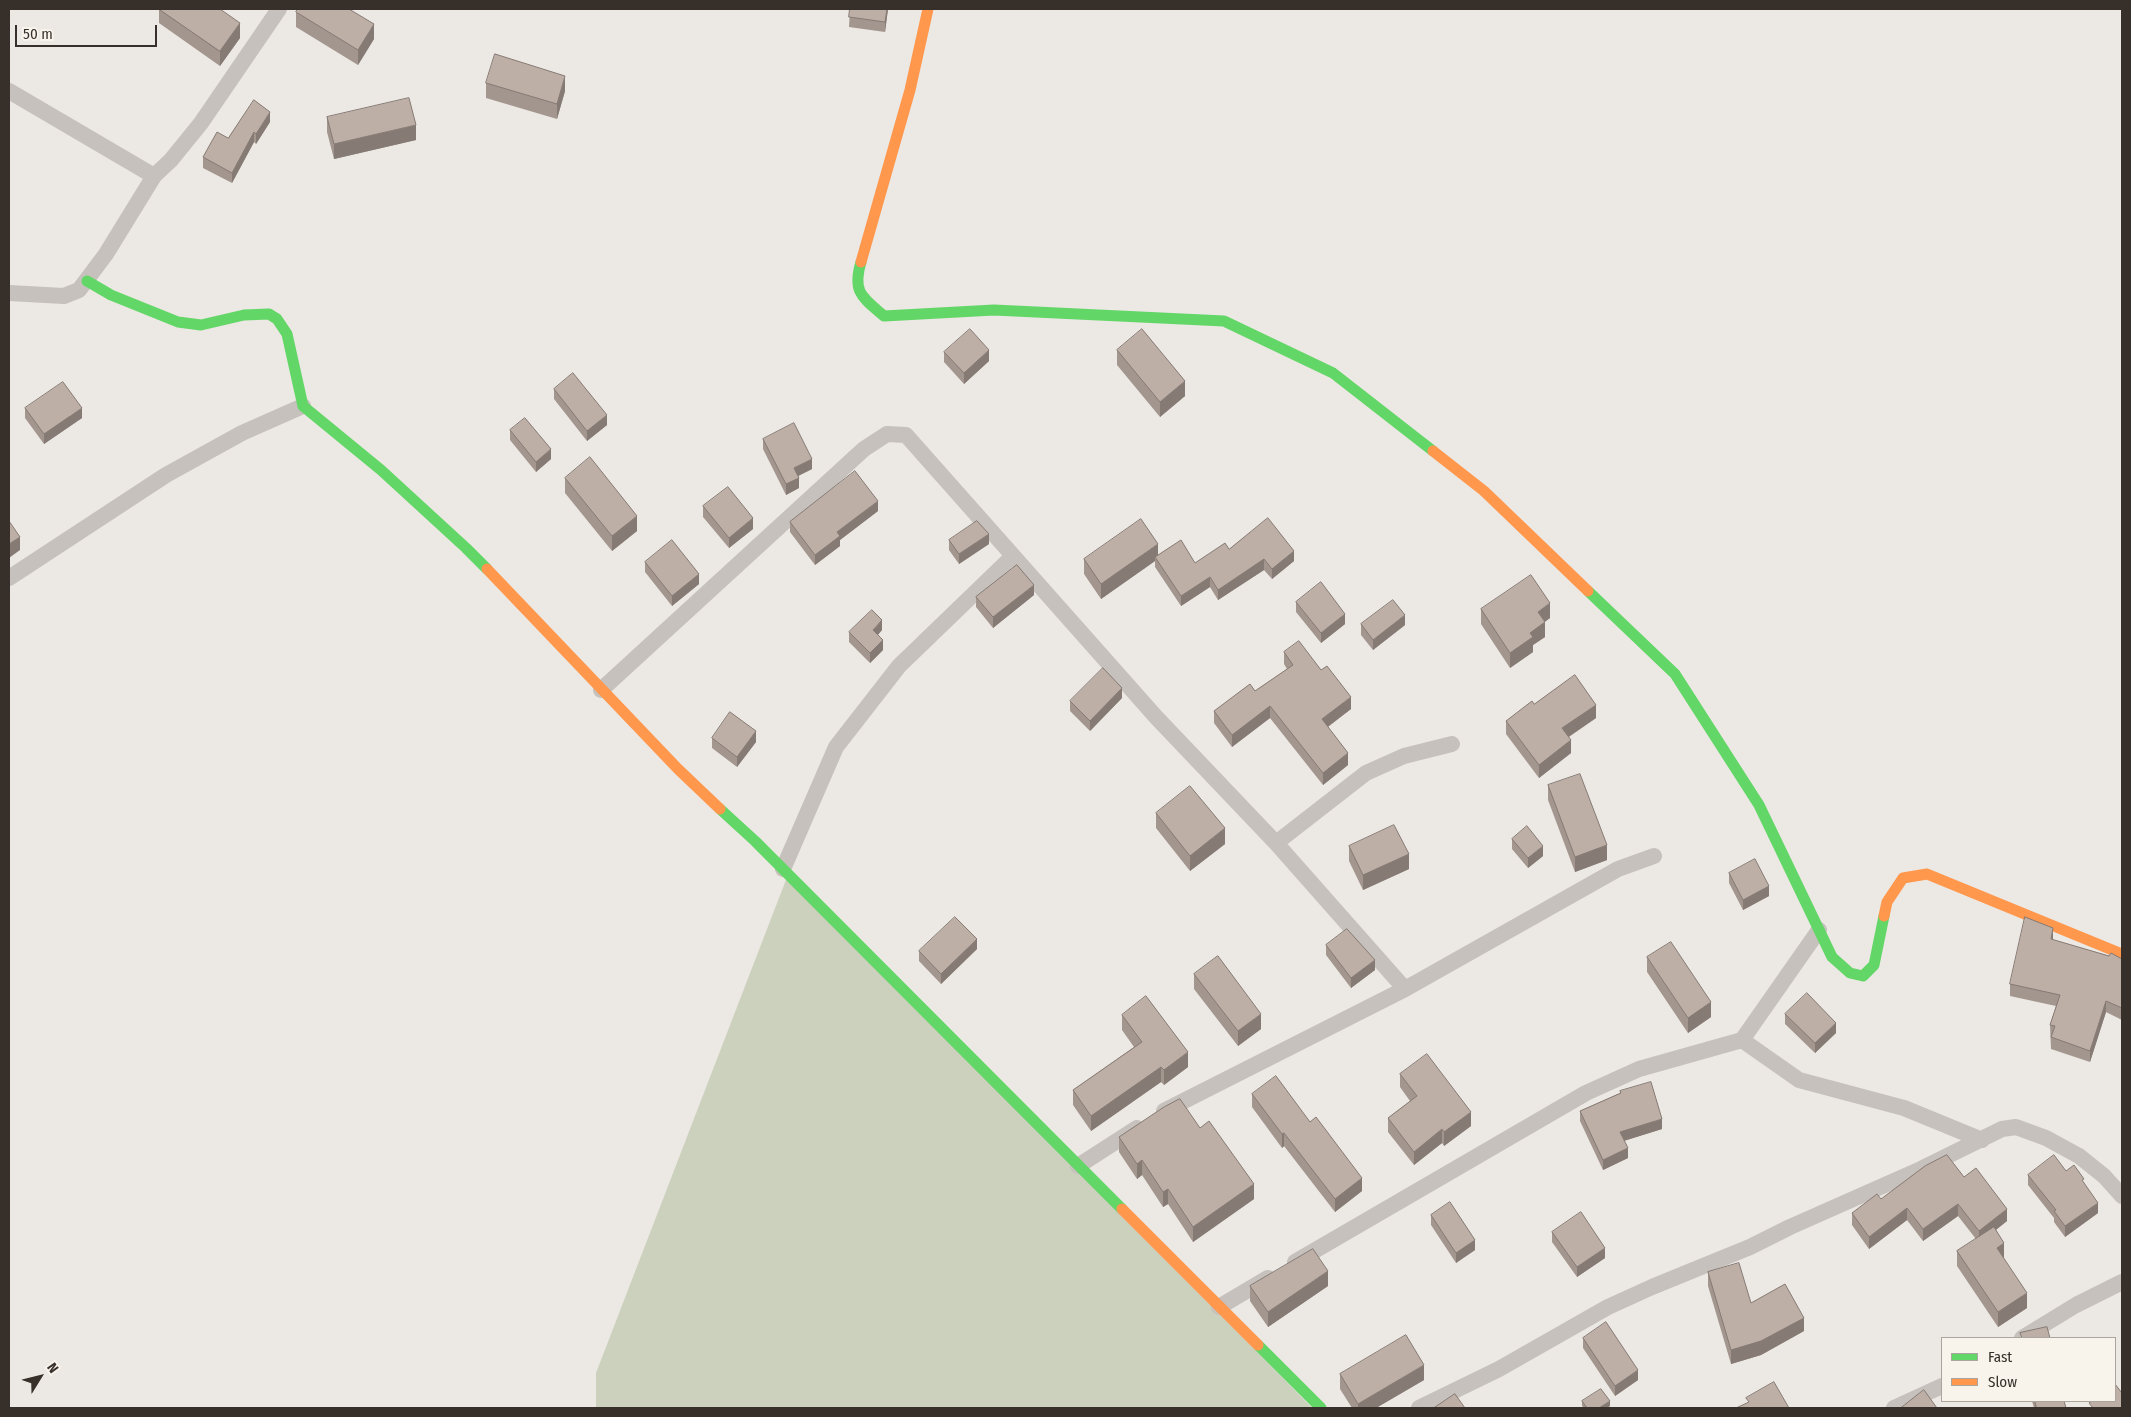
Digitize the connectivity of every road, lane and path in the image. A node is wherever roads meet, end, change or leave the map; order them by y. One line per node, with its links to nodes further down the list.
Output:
1 (279, 9): 4 (street)
2 (928, 9): 15 (street)
3 (9, 91): 4 (street)
4 (154, 176): 5 (street)
5 (87, 281): 6 (street); 7 (street)
6 (9, 293)
7 (304, 406): 9 (street); 10 (street)
8 (1013, 556): 10 (street); 12 (street); 14 (street)
9 (9, 578)
10 (601, 690): 14 (street)
11 (1452, 744): 12 (street)
12 (1276, 843): 17 (street)
13 (1654, 856): 17 (street)
14 (783, 869): 20 (street)
15 (1819, 930): 16 (street); 18 (street)
16 (2122, 954)
17 (1405, 989): 20 (street)
18 (1742, 1040): 19 (street); 23 (street)
19 (1979, 1134): 21 (street); 27 (street)
20 (1078, 1166): 23 (street)
21 (2122, 1196)
22 (2122, 1282): 24 (street)
23 (1219, 1307): 26 (street)
24 (2024, 1337)
25 (1941, 1386): 28 (street)
26 (1321, 1408)
27 (1418, 1408)
28 (1894, 1408)

